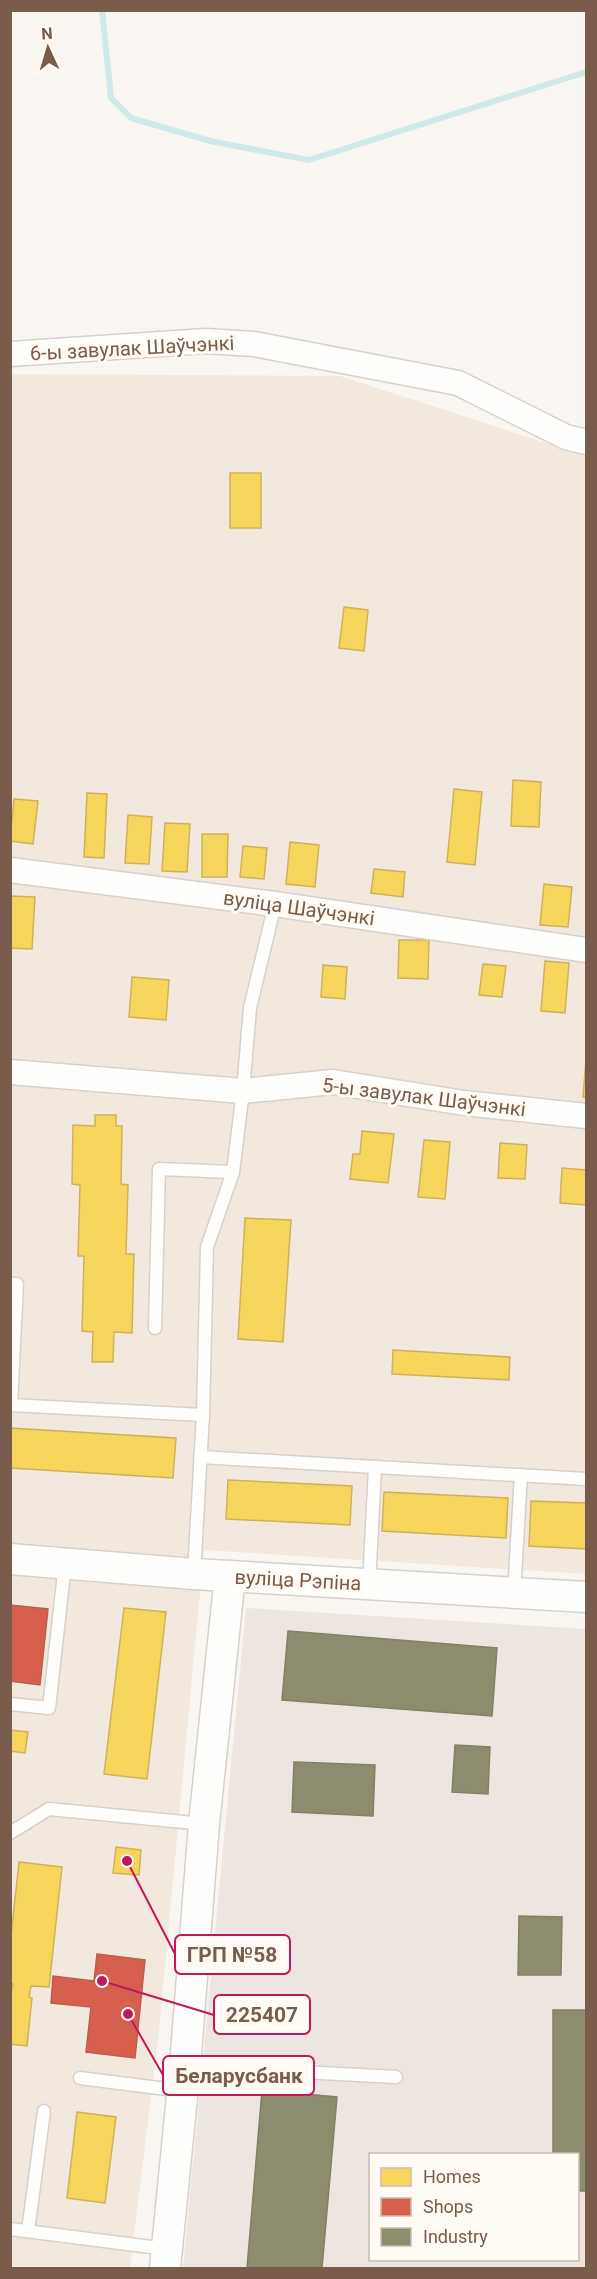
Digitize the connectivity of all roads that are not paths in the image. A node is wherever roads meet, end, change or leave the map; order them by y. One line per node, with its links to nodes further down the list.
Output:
1 (10, 354): 2 (street, 6-ы завулак Шаўчэнкі)
2 (586, 442)
3 (10, 870): 4 (street, вуліца Шаўчэнкі)
4 (275, 904): 5 (street, вуліца Шаўчэнкі); 7 (lane)
5 (586, 950)
6 (10, 1072): 7 (street, 5-ы завулак Шаўчэнкі)
7 (243, 1091): 8 (street, 5-ы завулак Шаўчэнкі); 9 (lane)
8 (586, 1116)
9 (233, 1172): 11 (lane); 13 (lane)
10 (10, 1284): 12 (lane)
11 (155, 1328)
12 (11, 1405): 13 (lane)
13 (203, 1415): 14 (lane)
14 (200, 1457): 15 (lane); 20 (lane)
15 (375, 1467): 16 (lane); 22 (lane)
16 (521, 1475): 17 (lane); 23 (lane)
17 (586, 1479)
18 (10, 1559): 19 (street, вуліца Рэпіна)
19 (65, 1564): 20 (street, вуліца Рэпіна); 25 (lane)
20 (194, 1574): 21 (street, вуліца Рэпіна)
21 (230, 1576): 22 (street, вуліца Рэпіна); 26 (street)
22 (369, 1585): 23 (street, вуліца Рэпіна)
23 (514, 1593): 24 (street, вуліца Рэпіна)
24 (586, 1597)
25 (10, 1704)
26 (204, 1824): 27 (lane); 30 (street)
27 (10, 1833)
28 (396, 2077): 30 (lane)
29 (80, 2078): 30 (lane)
30 (184, 2079): 34 (street)
31 (44, 2111): 33 (lane)
32 (10, 2229): 33 (lane)
33 (28, 2231): 34 (lane)
34 (166, 2259)

